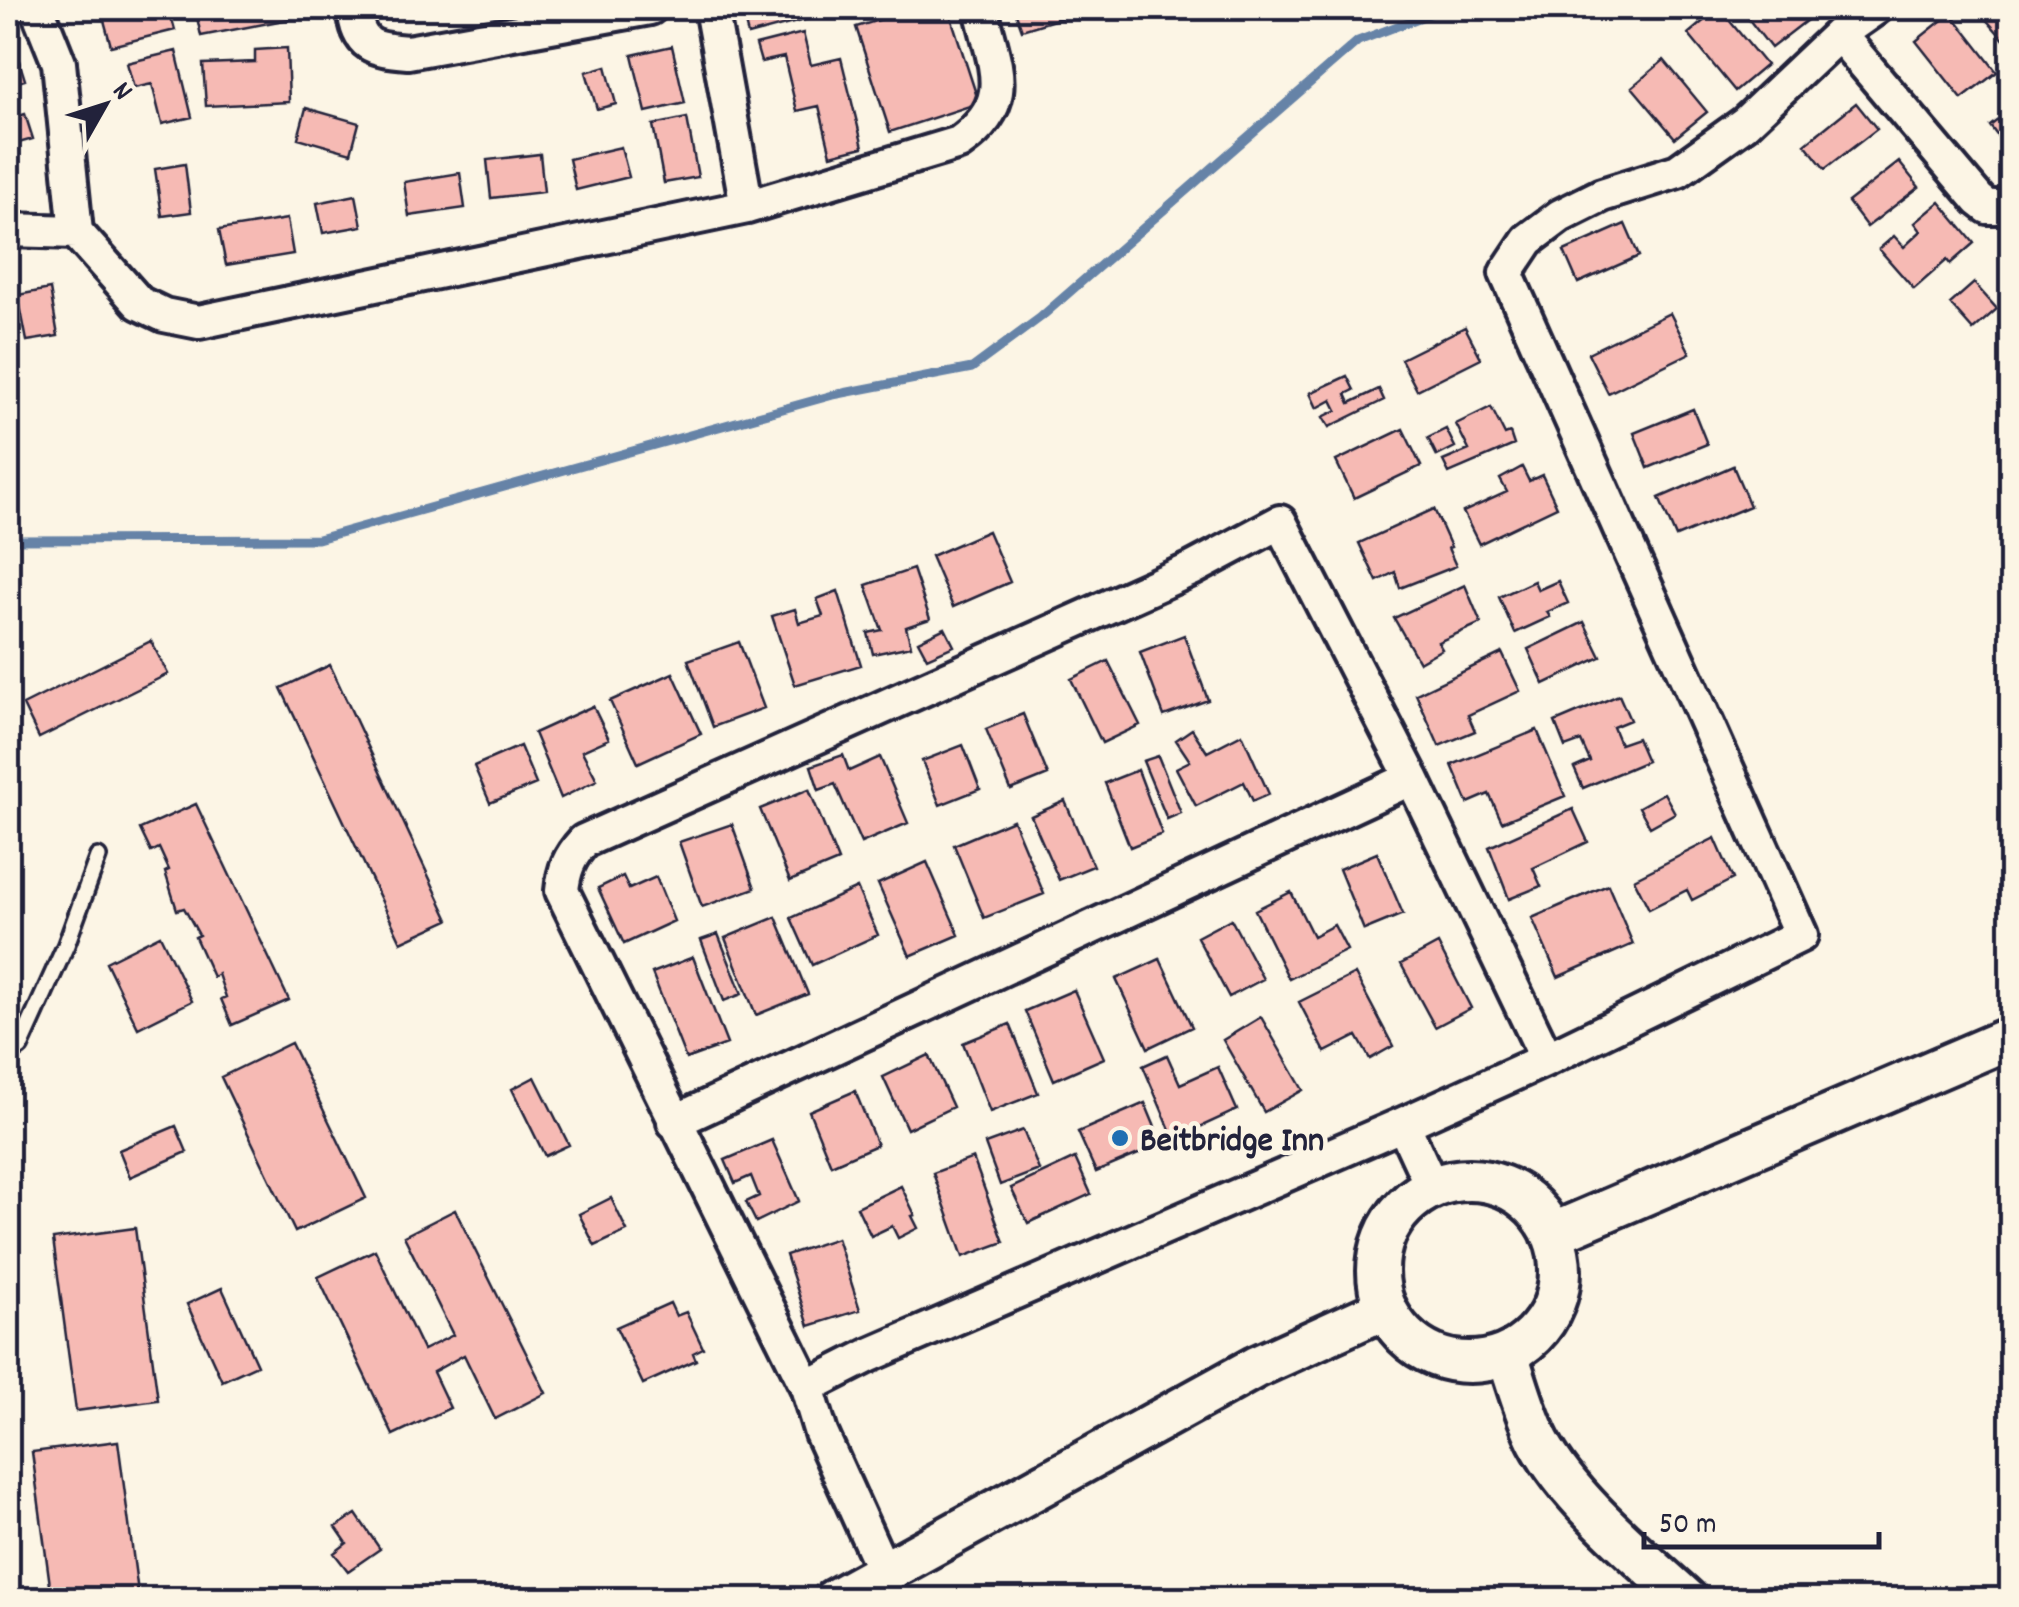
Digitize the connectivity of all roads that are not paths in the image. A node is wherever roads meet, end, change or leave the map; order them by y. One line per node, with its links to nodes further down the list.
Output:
1 (37, 8): 11 (street)
2 (354, 8): 3 (street)
3 (650, 8)
4 (711, 8): 8 (street)
5 (981, 8): 8 (street)
6 (1876, 8): 7 (street)
7 (1839, 34): 9 (street); 16 (street)
8 (747, 206): 11 (street)
9 (2012, 207)
10 (8, 230): 11 (street)
11 (76, 232)
12 (1412, 778): 16 (street); 17 (street); 17 (street)
13 (98, 856): 15 (lane)
14 (2012, 1037): 20 (street)
15 (8, 1054)
16 (1548, 1059): 18 (street)
17 (674, 1122): 23 (street)
18 (1403, 1124): 19 (street); 23 (street)
19 (1432, 1187): 20 (street); 21 (street)
20 (1552, 1234): 22 (street)
21 (1386, 1308): 22 (street); 24 (street)
22 (1507, 1354): 26 (street)
23 (807, 1388): 24 (street)
24 (883, 1570): 25 (street)
25 (834, 1600)
26 (1687, 1600)

